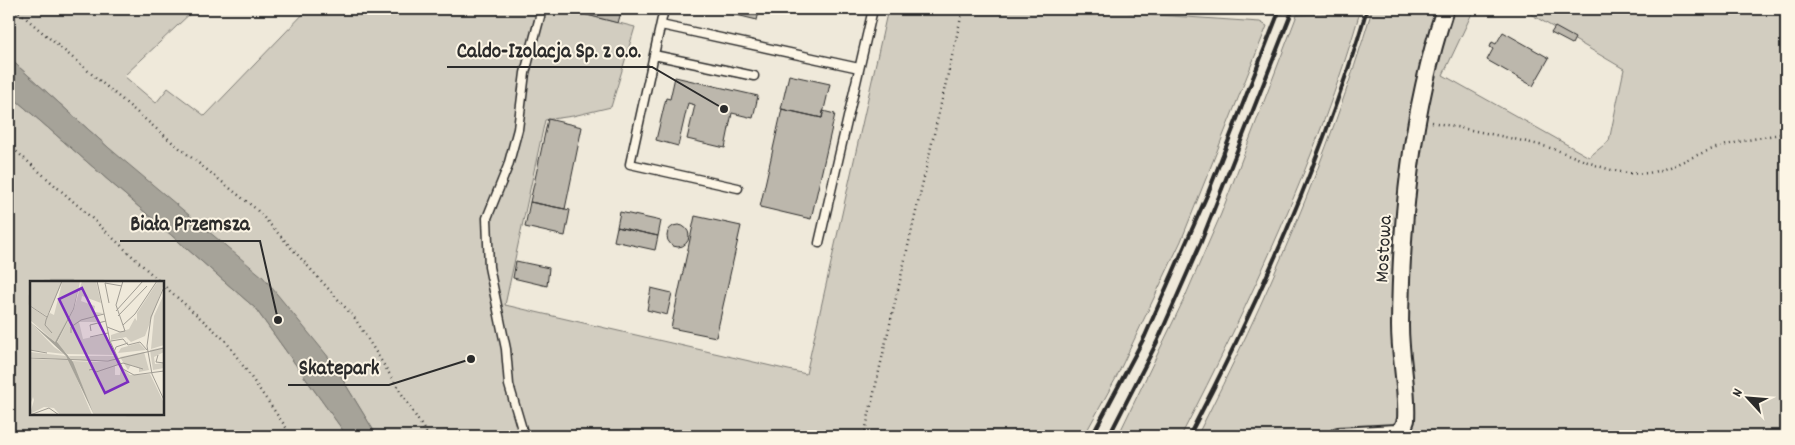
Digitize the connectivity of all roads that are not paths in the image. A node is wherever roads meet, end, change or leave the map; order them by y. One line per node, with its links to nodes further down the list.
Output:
1 (542, 9): 11 (lane)
2 (664, 9): 5 (lane)
3 (873, 9): 7 (lane)
4 (1445, 9): 12 (street, Mostowa)
5 (661, 24): 6 (lane); 7 (lane)
6 (654, 54): 8 (lane); 9 (lane)
7 (859, 68): 10 (lane)
8 (754, 76)
9 (738, 188)
10 (819, 243)
11 (524, 436)
12 (1338, 436)

